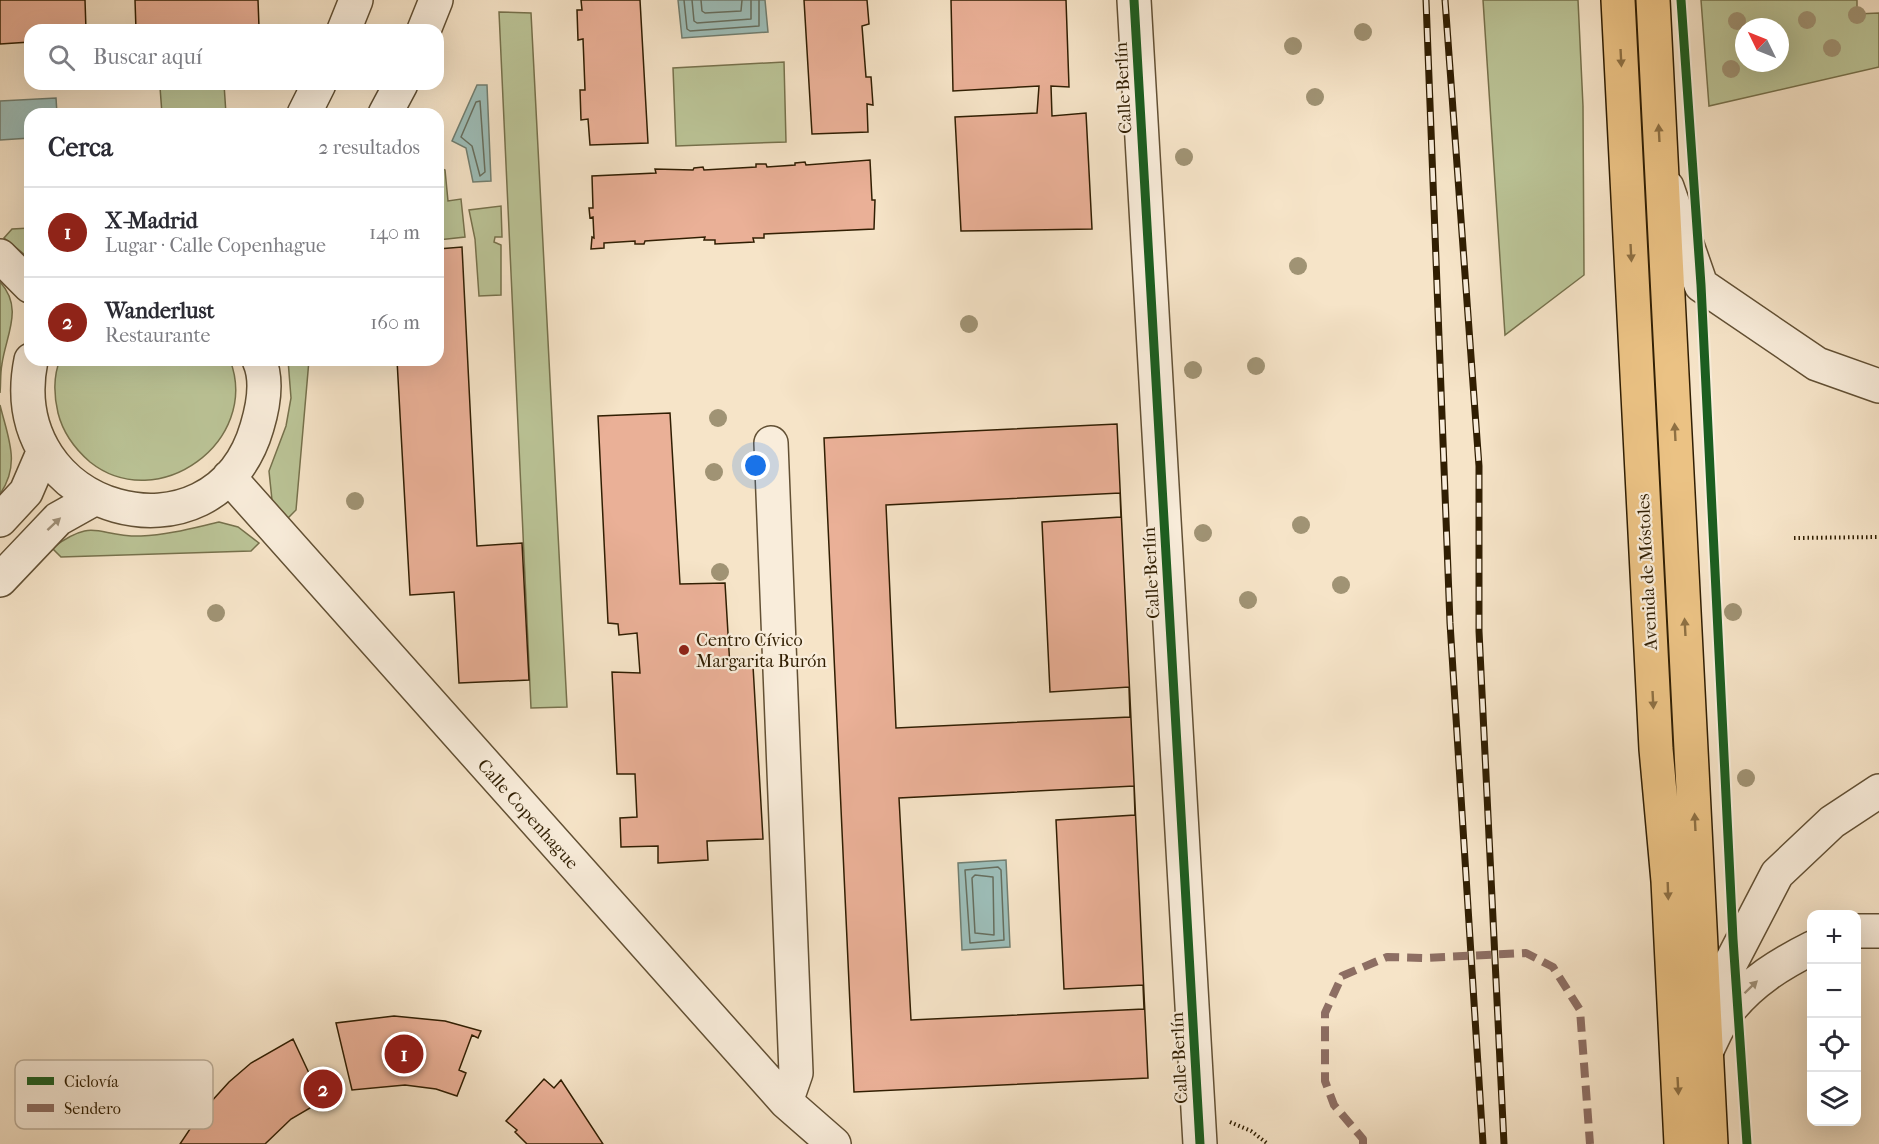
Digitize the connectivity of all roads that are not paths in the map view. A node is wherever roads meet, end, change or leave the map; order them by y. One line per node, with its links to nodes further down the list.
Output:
1 (356, 0): 6 (street)
2 (436, 0): 7 (street)
3 (1134, 0): 32 (street, Calle Berlín)
4 (1618, 0): 33 (main road, Avenida de Móstoles, one-way to 33)
5 (1653, 0): 12 (main road, Avenida de Móstoles, one-way to 5)
6 (347, 24)
7 (426, 24)
8 (316, 90): 10 (street)
9 (398, 90): 11 (street)
10 (307, 108)
11 (388, 108)
12 (1661, 170): 17 (street); 28 (main road, Avenida de Móstoles, one-way to 12)
13 (0, 256): 14 (street)
14 (24, 280)
15 (29, 366): 19 (street)
16 (261, 366): 20 (street)
17 (1879, 386)
18 (771, 443): 30 (street)
19 (42, 455): 21 (street); 22 (street)
20 (229, 477): 21 (street); 30 (street, Calle Copenhague)
21 (92, 500): 23 (street, one-way to 21)
22 (0, 520)
23 (0, 580)
24 (1879, 791): 28 (street)
25 (1861, 931): 26 (street)
26 (1879, 931)
27 (1807, 951): 29 (street, one-way to 27)
28 (1704, 1005): 29 (main road, Avenida de Móstoles)
29 (1706, 1052): 34 (main road, Avenida de Móstoles)
30 (786, 1102): 31 (street, Calle Copenhague)
31 (834, 1144)
32 (1200, 1144)
33 (1681, 1144)
34 (1711, 1144)

